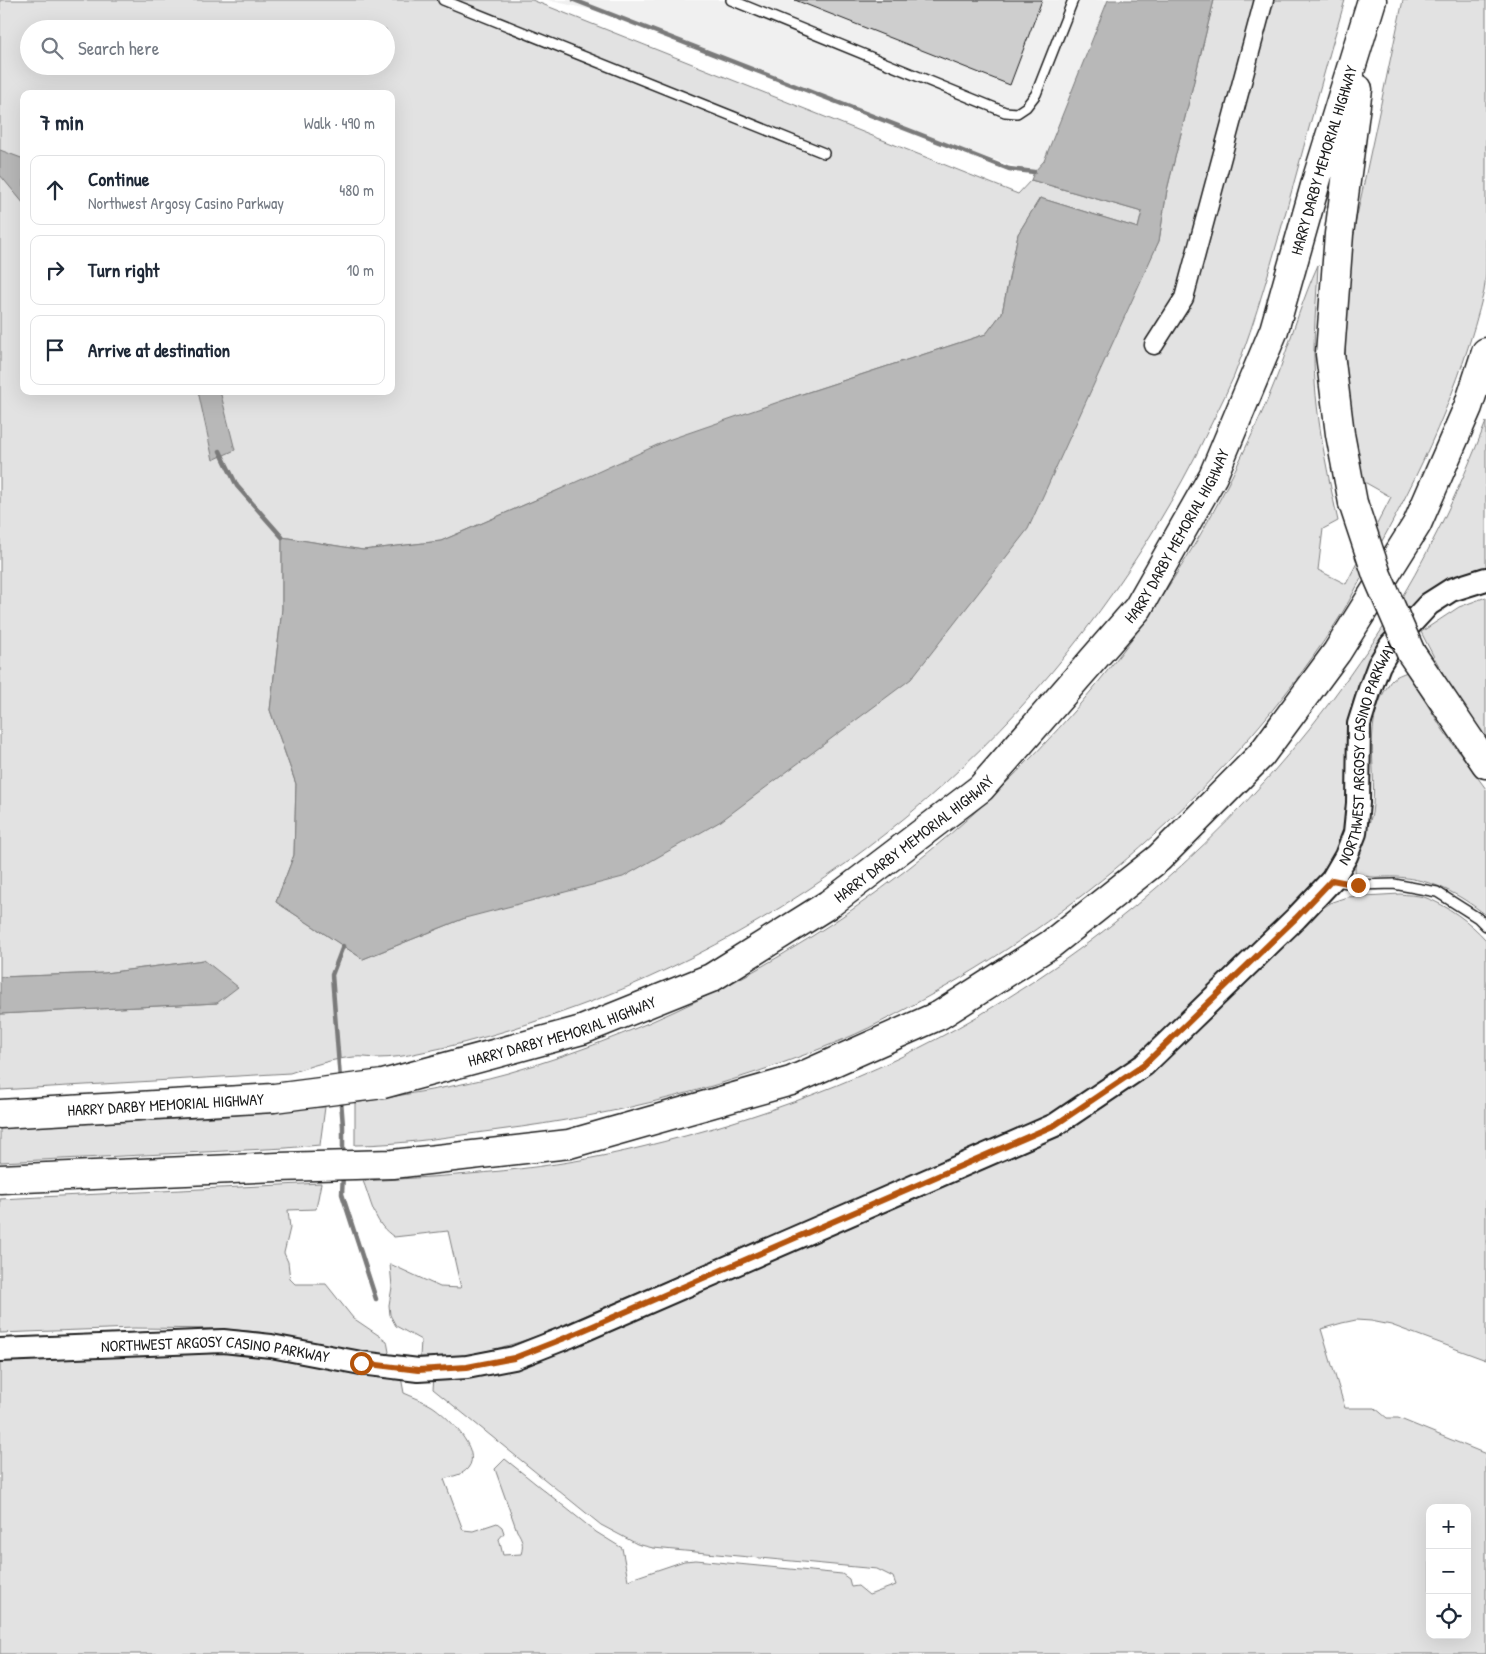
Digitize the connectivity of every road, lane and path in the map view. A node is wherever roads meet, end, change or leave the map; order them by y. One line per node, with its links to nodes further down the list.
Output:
1 (443, 0): 7 (lane)
2 (731, 0): 5 (lane)
3 (1074, 0): 5 (lane)
4 (1264, 0): 8 (street)
5 (750, 4)
6 (1371, 6): 11 (highway, bridge); 14 (highway, HARRY DARBY MEMORIAL HIGHWAY)
7 (824, 153)
8 (1154, 346)
9 (1486, 352): 15 (highway)
10 (1486, 579): 12 (street, NORTHWEST ARGOSY CASINO PARKWAY)
11 (1486, 764)
12 (1332, 880): 13 (lane); 16 (street, NORTHWEST ARGOSY CASINO PARKWAY)
13 (1486, 926)
14 (0, 1114)
15 (0, 1179)
16 (0, 1350)

